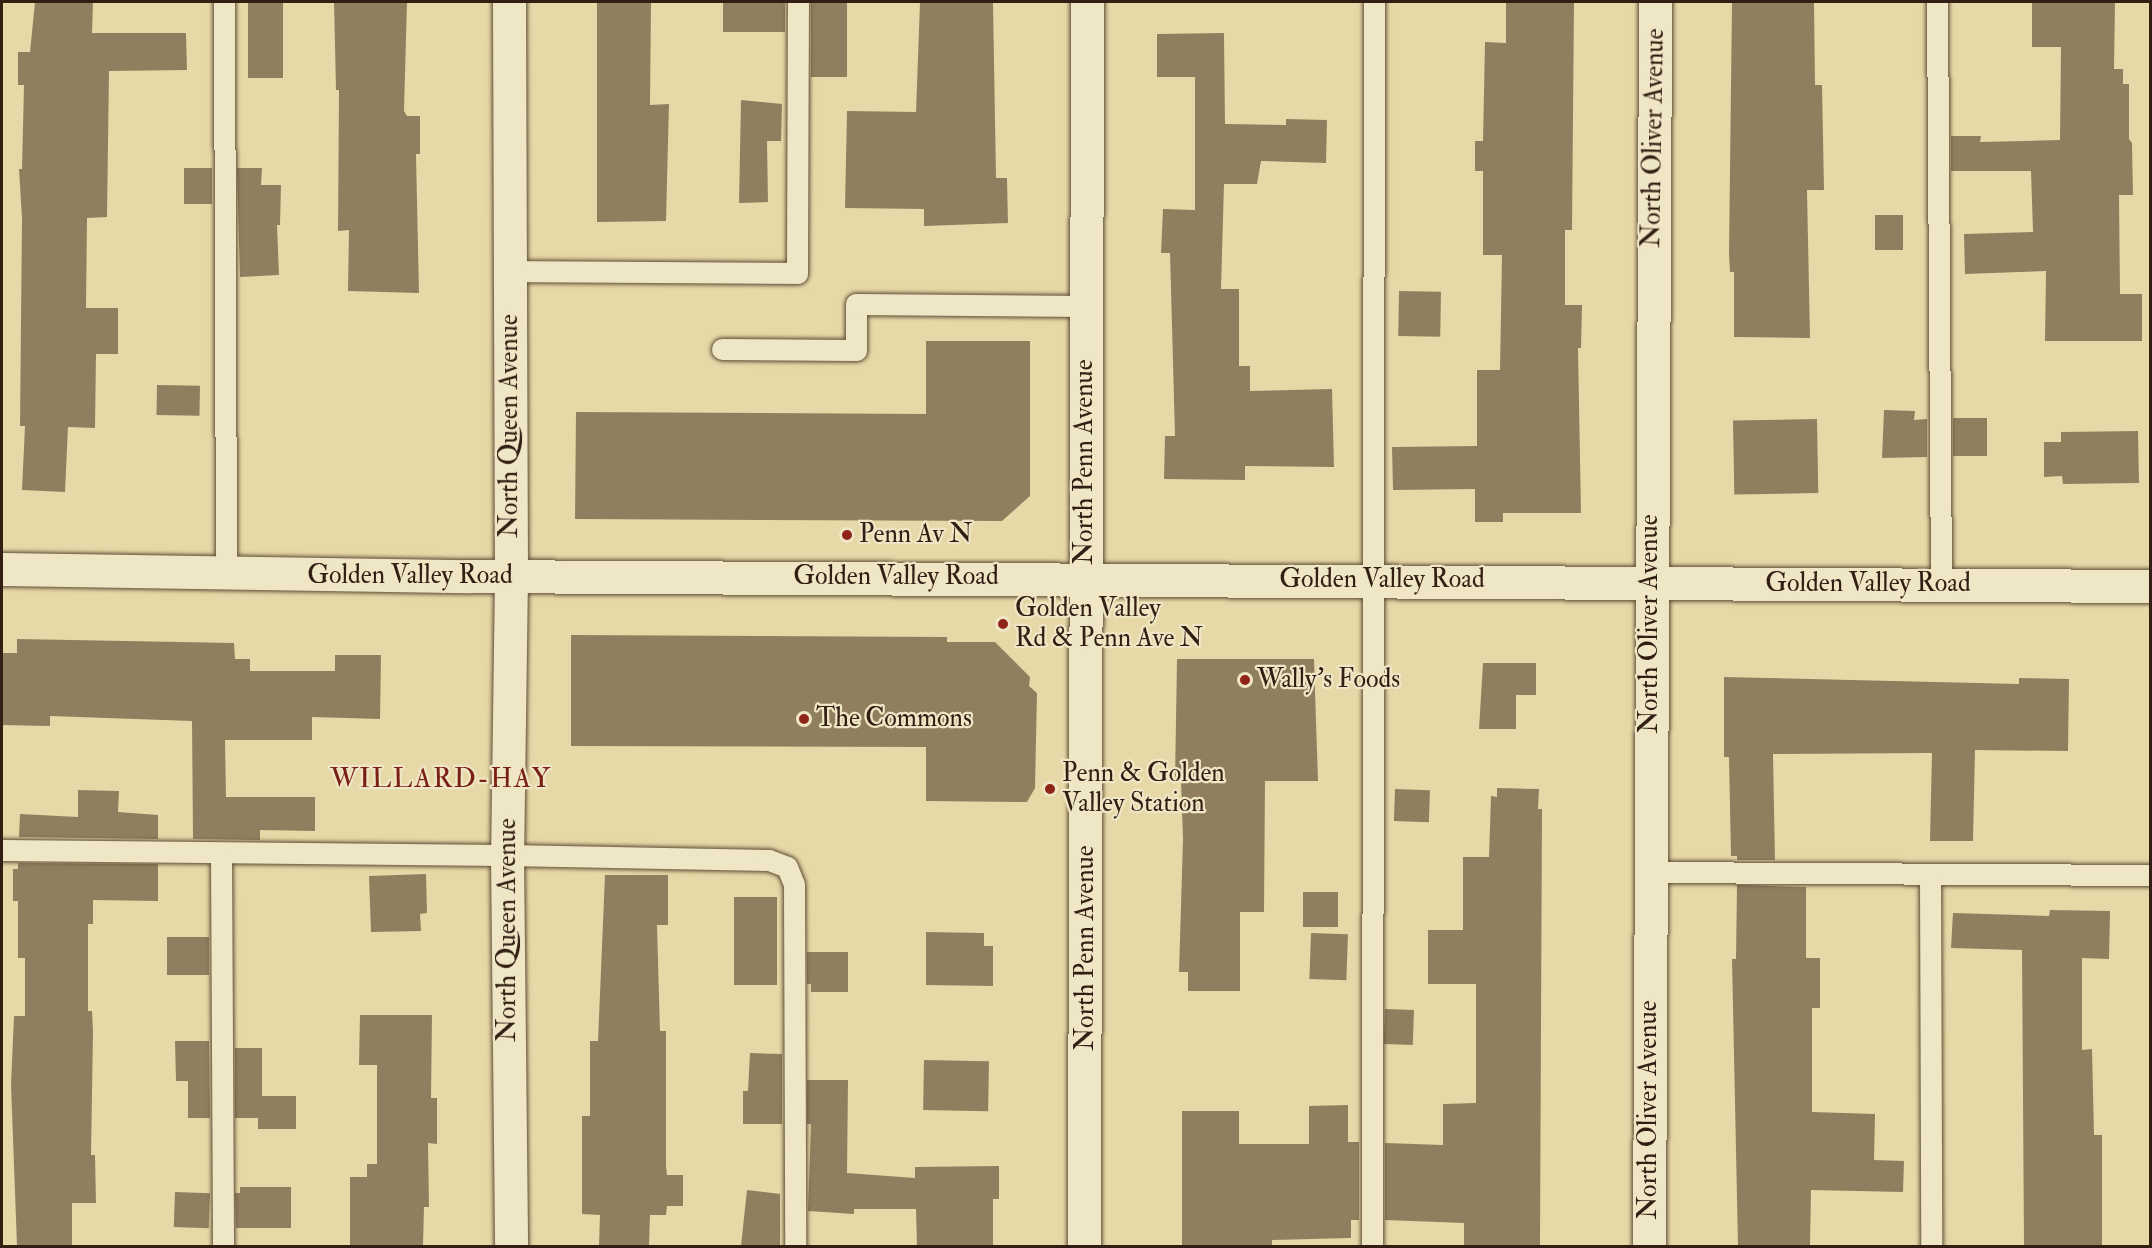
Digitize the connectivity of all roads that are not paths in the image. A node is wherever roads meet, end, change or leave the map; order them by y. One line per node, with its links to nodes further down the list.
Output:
1 (224, 2): 12 (lane)
2 (509, 2): 8 (street, North Queen Avenue)
3 (798, 2): 8 (lane)
4 (1087, 2): 9 (street, North Penn Avenue)
5 (1374, 2): 15 (lane)
6 (1655, 2): 16 (street, North Oliver Avenue)
7 (1937, 2): 17 (lane)
8 (509, 271): 13 (street, North Queen Avenue)
9 (1086, 306): 10 (lane); 14 (street, North Penn Avenue)
10 (722, 350)
11 (2, 569): 12 (street, Golden Valley Road)
12 (226, 574): 13 (street, Golden Valley Road)
13 (511, 576): 14 (street, Golden Valley Road); 21 (street, North Queen Avenue)
14 (1084, 578): 15 (street, Golden Valley Road); 28 (street, North Penn Avenue)
15 (1374, 580): 16 (street, Golden Valley Road); 29 (lane)
16 (1650, 582): 17 (street, Golden Valley Road); 22 (street, North Oliver Avenue)
17 (1941, 584): 18 (street, Golden Valley Road)
18 (2151, 586)
19 (2, 850): 20 (lane)
20 (221, 854): 21 (lane); 25 (lane)
21 (507, 855): 26 (street, North Queen Avenue); 27 (lane)
22 (1649, 872): 23 (lane); 30 (street, North Oliver Avenue)
23 (1930, 874): 24 (lane); 31 (lane)
24 (2151, 875)
25 (223, 1246)
26 (511, 1246)
27 (795, 1246)
28 (1084, 1246)
29 (1371, 1246)
30 (1649, 1246)
31 (1931, 1246)

